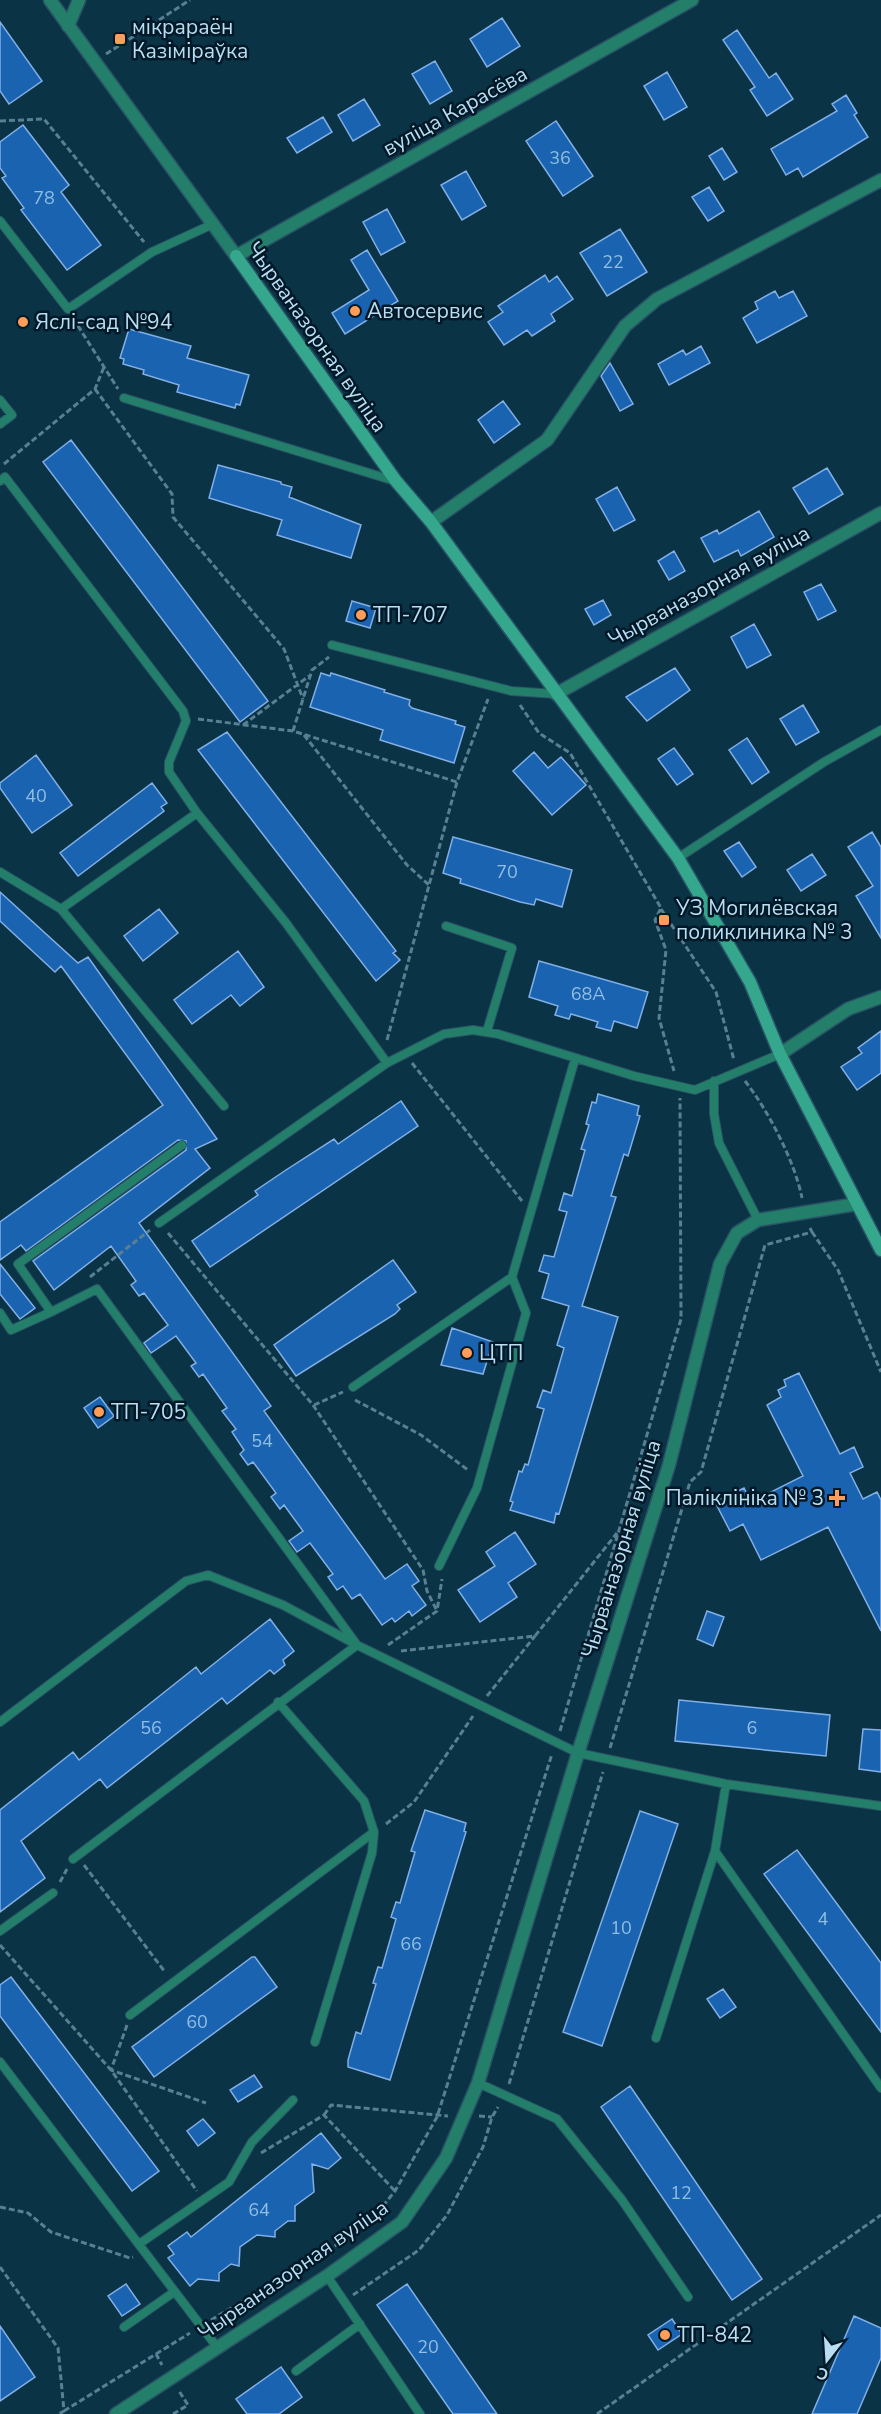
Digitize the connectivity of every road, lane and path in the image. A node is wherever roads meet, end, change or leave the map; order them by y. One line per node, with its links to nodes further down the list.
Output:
1 (50, 0): 5 (street, Чырваназорная вуліца)
2 (79, 0): 5 (street)
3 (190, 0): 6 (path)
4 (692, 0): 12 (street, вуліца Карасёва)
5 (68, 26): 6 (street, Чырваназорная вуліца)
6 (94, 62): 10 (street, Чырваназорная вуліца)
7 (0, 121): 11 (path)
8 (881, 180): 23 (street)
9 (0, 221): 13 (lane)
10 (213, 224): 11 (lane); 12 (street, Чырваназорная вуліца)
11 (152, 252): 13 (lane)
12 (236, 256): 21 (street, Чырваназорная вуліца)
13 (68, 309): 14 (path)
14 (104, 367): 15 (path); 16 (path)
15 (95, 389): 19 (path); 27 (path)
16 (124, 398): 21 (lane)
17 (0, 399): 18 (lane)
18 (0, 424)
19 (0, 467)
20 (0, 481): 32 (lane)
21 (396, 481): 23 (street, Чырваназорная вуліца)
22 (881, 513): 30 (street, Чырваназорная вуліца)
23 (431, 522): 30 (street, Чырваназорная вуліца)
24 (332, 645): 25 (lane)
25 (341, 648): 26 (path); 28 (lane)
26 (311, 675): 27 (path); 31 (path)
27 (296, 685): 31 (path); 33 (path)
28 (493, 686): 29 (lane); 37 (path)
29 (511, 691): 30 (lane); 51 (path)
30 (556, 694): 39 (street, Чырваназорная вуліца)
31 (303, 699): 35 (path)
32 (186, 717): 33 (path); 38 (lane)
33 (243, 725): 35 (path)
34 (881, 730): 39 (lane)
35 (293, 731): 36 (path)
36 (303, 734): 37 (path); 41 (path)
37 (457, 782): 41 (path)
38 (197, 813): 42 (lane); 49 (lane)
39 (678, 858): 47 (street, Чырваназорная вуліца)
40 (0, 872): 42 (lane)
41 (429, 885): 49 (path)
42 (61, 909): 52 (lane)
43 (446, 926): 45 (lane)
44 (881, 997): 47 (street)
45 (487, 1031): 46 (lane); 48 (lane)
46 (404, 1054): 49 (lane); 55 (path)
47 (780, 1054): 50 (lane); 54 (street, Чырваназорная вуліца)
48 (575, 1059): 51 (lane); 55 (lane)
49 (385, 1060): 57 (lane)
50 (714, 1081): 51 (lane); 56 (lane)
51 (679, 1088): 69 (path)
52 (224, 1106)
53 (182, 1145): 62 (lane)
54 (857, 1204): 56 (street, Чырваназорная вуліца); 59 (street)
55 (531, 1212): 60 (lane)
56 (758, 1220): 79 (street, Чырваназорная вуліца)
57 (159, 1224): 61 (path); 67 (path)
58 (812, 1232): 64 (path)
59 (881, 1250)
60 (512, 1276): 65 (lane); 68 (lane)
61 (97, 1289): 62 (lane); 73 (lane)
62 (51, 1312): 63 (lane)
63 (0, 1313)
64 (881, 1372)
65 (353, 1387): 66 (path)
66 (341, 1393): 67 (path); 68 (path)
67 (313, 1405): 71 (path)
68 (480, 1479): 70 (lane)
69 (619, 1531): 72 (path); 78 (path)
70 (439, 1566): 71 (path)
71 (437, 1611): 74 (path)
72 (535, 1636): 74 (path); 76 (path)
73 (357, 1645): 74 (lane); 75 (lane); 77 (lane)
74 (375, 1654): 76 (lane)
75 (278, 1702): 82 (lane); 84 (lane)
76 (480, 1705): 78 (lane); 82 (path)
77 (0, 1722)
78 (556, 1742): 79 (lane); 101 (path)
79 (578, 1753): 80 (lane); 94 (street, Чырваназорная вуліца)
80 (726, 1784): 81 (lane); 83 (lane)
81 (881, 1806)
82 (375, 1832): 88 (lane); 91 (lane)
83 (715, 1851): 90 (lane); 95 (lane)
84 (75, 1858): 85 (path); 88 (path)
85 (53, 1893): 86 (lane)
86 (0, 1931)
87 (0, 1945): 93 (path)
88 (173, 1983): 89 (lane)
89 (130, 2015): 93 (path)
90 (656, 2038)
91 (315, 2042)
92 (0, 2062): 108 (lane)
93 (111, 2070): 98 (path); 105 (path)
94 (478, 2083): 96 (lane); 100 (street, Чырваназорная вуліца)
95 (881, 2088)
96 (505, 2096): 102 (path); 113 (lane)
97 (293, 2100): 105 (lane)
98 (206, 2103)
99 (324, 2115): 101 (path); 103 (path); 104 (path)
100 (465, 2115): 101 (path); 102 (path); 111 (street, Чырваназорная вуліца)
101 (437, 2117): 104 (path)
102 (492, 2117): 114 (path)
103 (256, 2161)
104 (395, 2191): 116 (path)
105 (204, 2200): 108 (lane)
106 (0, 2207): 109 (path)
107 (881, 2214): 126 (path)
108 (139, 2244): 109 (lane)
109 (145, 2253): 112 (lane)
110 (0, 2267): 123 (path)
111 (327, 2276): 114 (lane); 120 (street, Чырваназорная вуліца)
112 (174, 2292): 118 (lane); 119 (lane)
113 (688, 2297)
114 (344, 2301): 117 (lane)
115 (206, 2312): 116 (path)
116 (212, 2320): 118 (path)
117 (360, 2324): 122 (lane); 125 (lane)
118 (202, 2326): 120 (lane); 121 (path)
119 (124, 2327)
120 (218, 2347): 124 (street, Чырваназорная вуліца)
121 (156, 2354)
122 (296, 2371)
123 (59, 2414)
124 (116, 2414)
125 (420, 2414)
126 (597, 2414)

